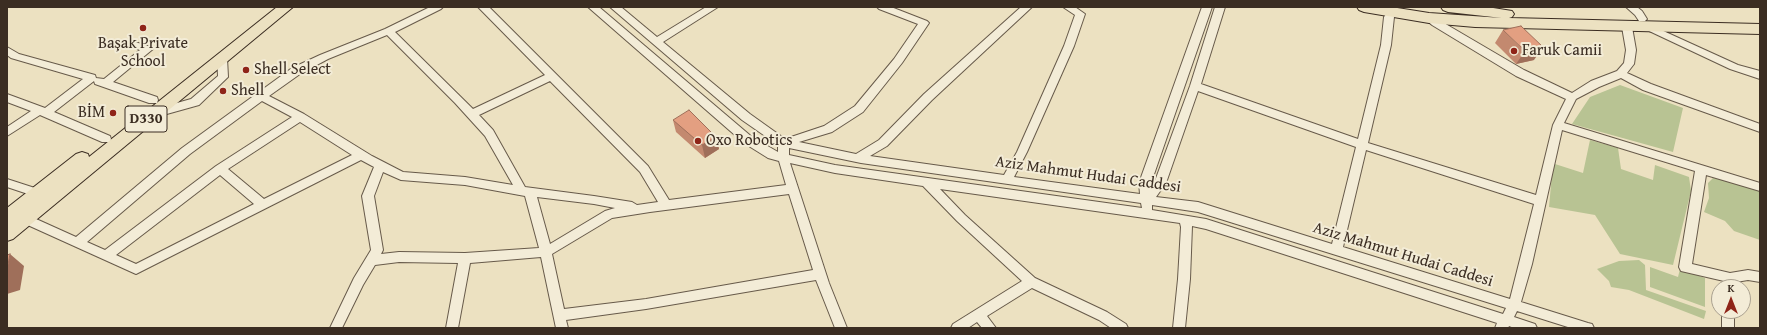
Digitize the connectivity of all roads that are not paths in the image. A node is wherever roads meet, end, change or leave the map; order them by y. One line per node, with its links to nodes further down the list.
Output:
1 (270, 7): 35 (highway, D330)
2 (286, 7): 35 (highway, D330)
3 (438, 7): 22 (street)
4 (483, 7): 28 (street)
5 (593, 7): 46 (street, Aziz Mahmut Hudai Caddesi)
6 (615, 7): 23 (street, Aziz Mahmut Hudai Caddesi)
7 (712, 7): 23 (street)
8 (882, 7): 43 (street)
9 (1027, 7): 47 (street)
10 (1068, 7): 51 (street)
11 (1207, 7): 58 (street)
12 (1220, 7): 31 (street)
13 (1364, 7): 16 (highway)
14 (1448, 7): 19 (highway)
15 (1631, 7): 19 (street)
16 (1392, 12): 17 (highway); 44 (street)
17 (1429, 18): 20 (highway); 33 (street)
18 (1760, 22): 19 (highway)
19 (1645, 23): 20 (highway); 21 (highway); 27 (street)
20 (1627, 27): 26 (street)
21 (1760, 29)
22 (388, 31): 32 (street); 37 (street)
23 (656, 42): 43 (street, Aziz Mahmut Hudai Caddesi)
24 (135, 45): 30 (street)
25 (7, 50): 29 (street)
26 (1621, 74): 33 (street); 40 (street)
27 (1760, 75)
28 (552, 76): 37 (street); 61 (street)
29 (91, 78): 30 (street); 36 (street)
30 (104, 83): 35 (street)
31 (1195, 86): 44 (street); 58 (street)
32 (261, 96): 38 (street); 68 (street)
33 (1572, 97): 39 (street)
34 (7, 98): 36 (street)
35 (153, 107): 42 (highway, D330); 65 (highway, D330)
36 (43, 111): 41 (street); 42 (street)
37 (471, 114): 56 (street)
38 (300, 117): 45 (street); 49 (street)
39 (1558, 125): 50 (street); 59 (street)
40 (1760, 128)
41 (7, 132)
42 (106, 139): 57 (highway, D330)
43 (784, 142): 46 (street); 47 (street, Aziz Mahmut Hudai Caddesi)
44 (1362, 145): 59 (street); 69 (street)
45 (361, 155): 48 (street); 60 (street)
46 (783, 158): 53 (street, Aziz Mahmut Hudai Caddesi); 55 (street)
47 (858, 158): 51 (street, Aziz Mahmut Hudai Caddesi)
48 (380, 165): 56 (street); 73 (street)
49 (220, 169): 60 (street); 71 (street)
50 (1702, 169): 54 (street); 76 (street)
51 (1008, 180): 58 (street, Aziz Mahmut Hudai Caddesi)
52 (7, 183): 57 (street)
53 (927, 183): 63 (street, Aziz Mahmut Hudai Caddesi); 78 (street)
54 (1760, 187)
55 (793, 189): 61 (street); 74 (street)
56 (526, 192): 62 (street); 70 (street)
57 (37, 193): 64 (highway, D330)
58 (1146, 200): 63 (street); 69 (street, Aziz Mahmut Hudai Caddesi)
59 (1540, 201): 79 (street)
60 (263, 205): 71 (street)
61 (666, 205): 62 (street)
62 (640, 209): 70 (street)
63 (1148, 214): 66 (street, Aziz Mahmut Hudai Caddesi)
64 (7, 217)
65 (25, 219): 67 (highway, D330); 68 (street)
66 (1185, 220): 82 (street, Aziz Mahmut Hudai Caddesi); 90 (street)
67 (7, 234)
68 (77, 243): 71 (street)
69 (1336, 250): 79 (street, Aziz Mahmut Hudai Caddesi)
70 (546, 252): 72 (street); 80 (street)
71 (106, 256)
72 (465, 258): 73 (street); 84 (street)
73 (371, 260): 83 (street)
74 (820, 274): 80 (street); 86 (street)
75 (1760, 277): 77 (street)
76 (1719, 279)
77 (1739, 279)
78 (1032, 282): 81 (street); 89 (street)
79 (1514, 306): 82 (street); 92 (street, Aziz Mahmut Hudai Caddesi)
80 (560, 315): 85 (street)
81 (979, 315): 87 (street); 88 (street)
82 (1504, 324): 91 (street, Aziz Mahmut Hudai Caddesi)
83 (336, 328)
84 (452, 328)
85 (562, 328)
86 (841, 328)
87 (957, 328)
88 (990, 328)
89 (1122, 328)
90 (1180, 328)
91 (1531, 328)
92 (1588, 328)

